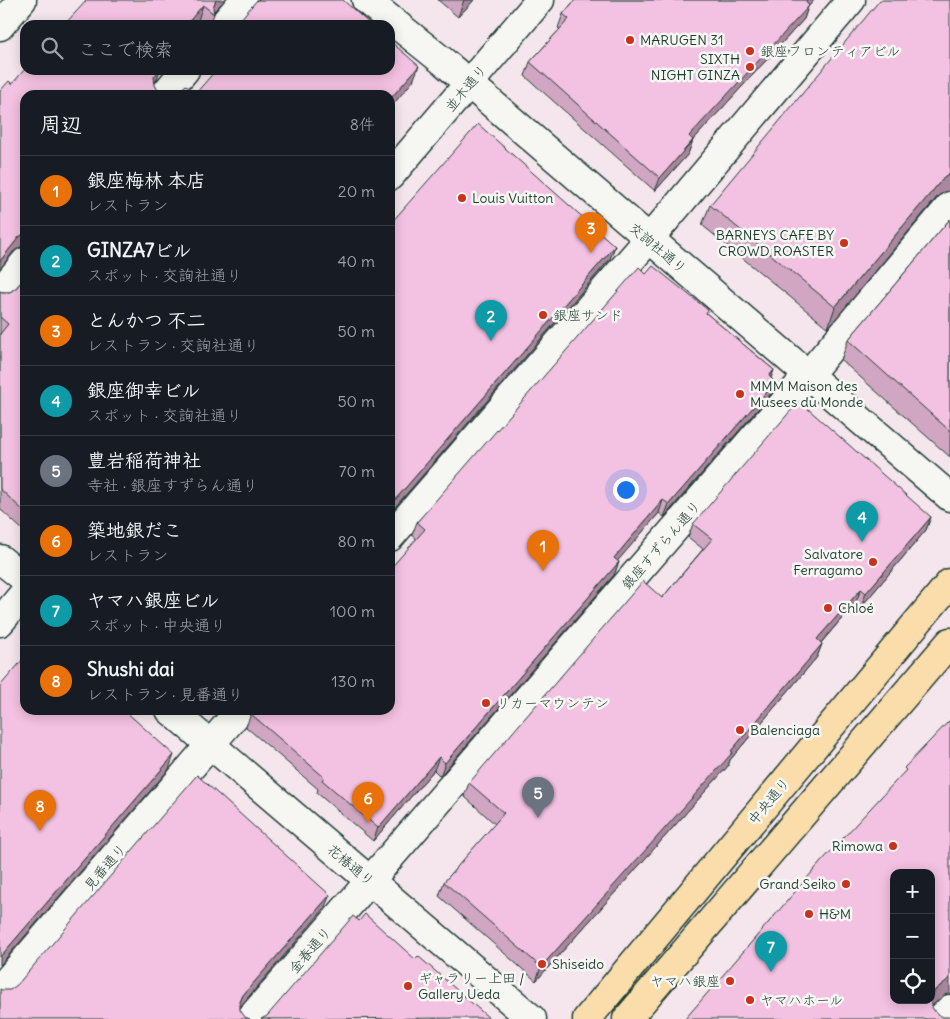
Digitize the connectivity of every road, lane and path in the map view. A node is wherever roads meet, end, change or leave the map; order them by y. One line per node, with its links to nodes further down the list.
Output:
1 (22, 0): 9 (street)
2 (244, 0): 6 (street)
3 (366, 0): 7 (street, 交詢社通り)
4 (540, 0): 11 (street, 並木通り)
5 (852, 0): 15 (street)
6 (227, 20)
7 (391, 20)
8 (395, 24): 11 (street, 交詢社通り)
9 (0, 26)
10 (181, 75): 12 (street)
11 (469, 84): 13 (street, 並木通り); 15 (street, 交詢社通り)
12 (168, 90)
13 (395, 170)
14 (950, 206): 18 (street, 銀座すずらん通り)
15 (648, 240): 18 (street, 交詢社通り); 20 (street)
16 (20, 268): 17 (street)
17 (0, 292)
18 (808, 375): 19 (street, 交詢社通り); 30 (street, 銀座すずらん通り)
19 (950, 497)
20 (395, 531)
21 (0, 559): 22 (street)
22 (20, 575)
23 (950, 583): 35 (highway, 中央通り)
24 (20, 598): 25 (street)
25 (0, 622)
26 (950, 642): 36 (highway)
27 (175, 715): 29 (street, 花椿通り)
28 (236, 715): 29 (street, 見番通り)
29 (209, 746): 30 (street, 花椿通り); 31 (street, 見番通り)
30 (370, 882): 33 (street, 金春通り); 34 (street, 花椿通り)
31 (0, 989)
32 (950, 1009): 37 (street)
33 (250, 1019)
34 (532, 1019)
35 (587, 1019)
36 (627, 1019)
37 (940, 1019)

